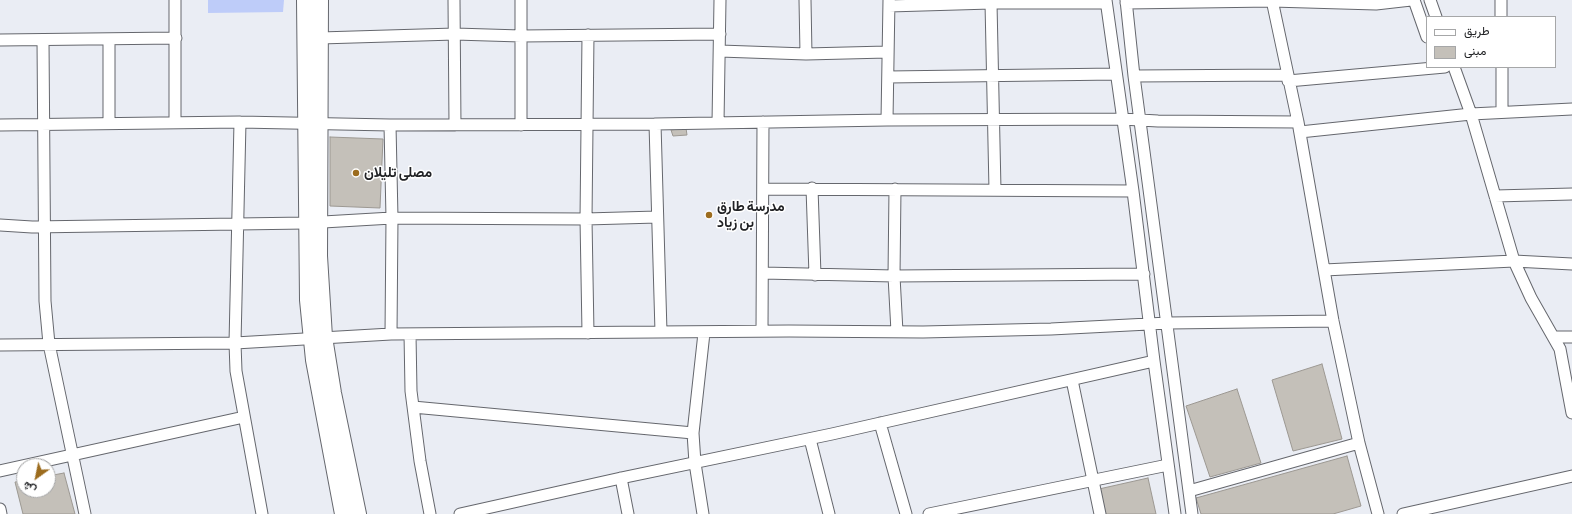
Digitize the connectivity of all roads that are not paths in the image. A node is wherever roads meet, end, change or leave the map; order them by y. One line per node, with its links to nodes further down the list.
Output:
1 (175, 0): 24 (street)
2 (306, 0): 50 (main road)
3 (320, 0): 25 (main road)
4 (454, 0): 19 (street)
5 (521, 0): 23 (street)
6 (720, 0): 20 (street)
7 (805, 0): 31 (street)
8 (1411, 0): 12 (street)
9 (1414, 0): 21 (street)
10 (1430, 0): 17 (street)
11 (1501, 0): 18 (street)
12 (1272, 1): 14 (street); 39 (street)
13 (1106, 2): 16 (street); 35 (street)
14 (1126, 2): 37 (street)
15 (889, 3): 16 (street); 30 (street)
16 (991, 3): 36 (street)
17 (1436, 16)
18 (1502, 16)
19 (455, 34): 23 (street); 25 (street); 58 (street)
20 (720, 34): 22 (street); 29 (street)
21 (1426, 34)
22 (588, 35): 23 (street); 54 (street)
23 (521, 36): 59 (street)
24 (176, 38): 26 (street); 48 (street)
25 (320, 38): 50 (main road)
26 (109, 39): 28 (street); 47 (street)
27 (0, 40): 28 (street)
28 (43, 40): 53 (street)
29 (720, 51): 31 (street); 52 (street)
30 (887, 52): 31 (street); 38 (street)
31 (806, 54)
32 (1426, 68): 39 (street)
33 (1454, 68): 42 (street)
34 (1502, 68): 41 (street)
35 (1116, 74): 36 (street); 43 (street)
36 (992, 76): 38 (street); 44 (street)
37 (1134, 76): 39 (street); 45 (street)
38 (888, 77): 46 (street)
39 (1288, 78): 60 (street)
40 (1572, 109): 41 (street)
41 (1502, 111): 42 (street)
42 (1471, 114): 60 (street); 67 (street)
43 (1122, 118): 44 (street); 45 (street); 65 (street)
44 (994, 119): 46 (street); 64 (street)
45 (1140, 119): 60 (street); 83 (street)
46 (887, 120): 51 (street)
47 (109, 122): 48 (street); 53 (street)
48 (175, 122): 49 (street)
49 (240, 122): 50 (street); 72 (street)
50 (314, 122): 57 (street); 71 (main road)
51 (763, 122): 52 (street); 62 (street)
52 (718, 123): 55 (street)
53 (43, 124): 56 (street); 74 (street)
54 (586, 124): 55 (street); 59 (street); 70 (street)
55 (656, 124): 68 (street)
56 (0, 125)
57 (390, 125): 58 (street); 69 (street)
58 (455, 125): 59 (street)
59 (521, 125)
60 (1299, 127): 77 (street)
61 (812, 188): 62 (street); 63 (street); 80 (street)
62 (763, 189): 78 (street)
63 (895, 189): 64 (street); 81 (street)
64 (995, 190): 65 (street)
65 (1133, 191): 79 (street)
66 (1572, 194): 67 (street)
67 (1495, 196): 75 (street)
68 (657, 217): 70 (street); 86 (street)
69 (392, 218): 70 (street); 71 (street); 90 (street)
70 (586, 219): 88 (street)
71 (313, 222): 72 (street); 92 (main road)
72 (238, 223): 74 (street); 95 (street)
73 (0, 225): 74 (street)
74 (43, 226): 96 (street)
75 (1514, 261): 76 (street); 77 (street); 93 (street)
76 (1572, 264)
77 (1324, 270): 82 (street)
78 (763, 273): 80 (street); 85 (street)
79 (1144, 274): 81 (street); 84 (street)
80 (815, 275): 81 (street)
81 (894, 276): 87 (street)
82 (1333, 321): 83 (street); 106 (street)
83 (1168, 323): 84 (street); 114 (street)
84 (1150, 324): 87 (street); 98 (street)
85 (762, 331): 87 (street); 89 (street)
86 (661, 332): 88 (street); 89 (street)
87 (897, 332)
88 (588, 333): 91 (street)
89 (704, 333): 104 (street)
90 (391, 334): 91 (street); 92 (street)
91 (410, 334): 100 (street)
92 (318, 337): 95 (street); 119 (main road); 120 (main road)
93 (1554, 337): 94 (street); 101 (street)
94 (1572, 337)
95 (235, 343): 96 (street); 102 (street)
96 (49, 344): 97 (street); 107 (street)
97 (0, 345)
98 (1154, 361): 99 (street); 109 (street)
99 (1072, 380): 103 (street); 113 (street)
100 (413, 407): 104 (street); 121 (street)
101 (1572, 413)
102 (244, 417): 107 (street); 118 (street)
103 (880, 424): 105 (street); 126 (street)
104 (693, 433): 108 (street)
105 (810, 439): 108 (street); 125 (street)
106 (1359, 444): 114 (street); 131 (street)
107 (72, 455): 110 (street); 117 (street)
108 (695, 463): 112 (street); 124 (street)
109 (1168, 465): 113 (street); 129 (street)
110 (0, 471)
111 (1572, 476): 132 (street)
112 (620, 478): 122 (street); 123 (street)
113 (1092, 481): 127 (street); 128 (street)
114 (1189, 491): 130 (street)
115 (0, 509): 116 (street)
116 (1, 514)
117 (85, 514)
118 (262, 514)
119 (343, 514)
120 (358, 514)
121 (430, 514)
122 (460, 514)
123 (628, 514)
124 (703, 514)
125 (829, 514)
126 (906, 514)
127 (929, 514)
128 (1100, 514)
129 (1175, 514)
130 (1192, 514)
131 (1378, 514)
132 (1403, 514)

